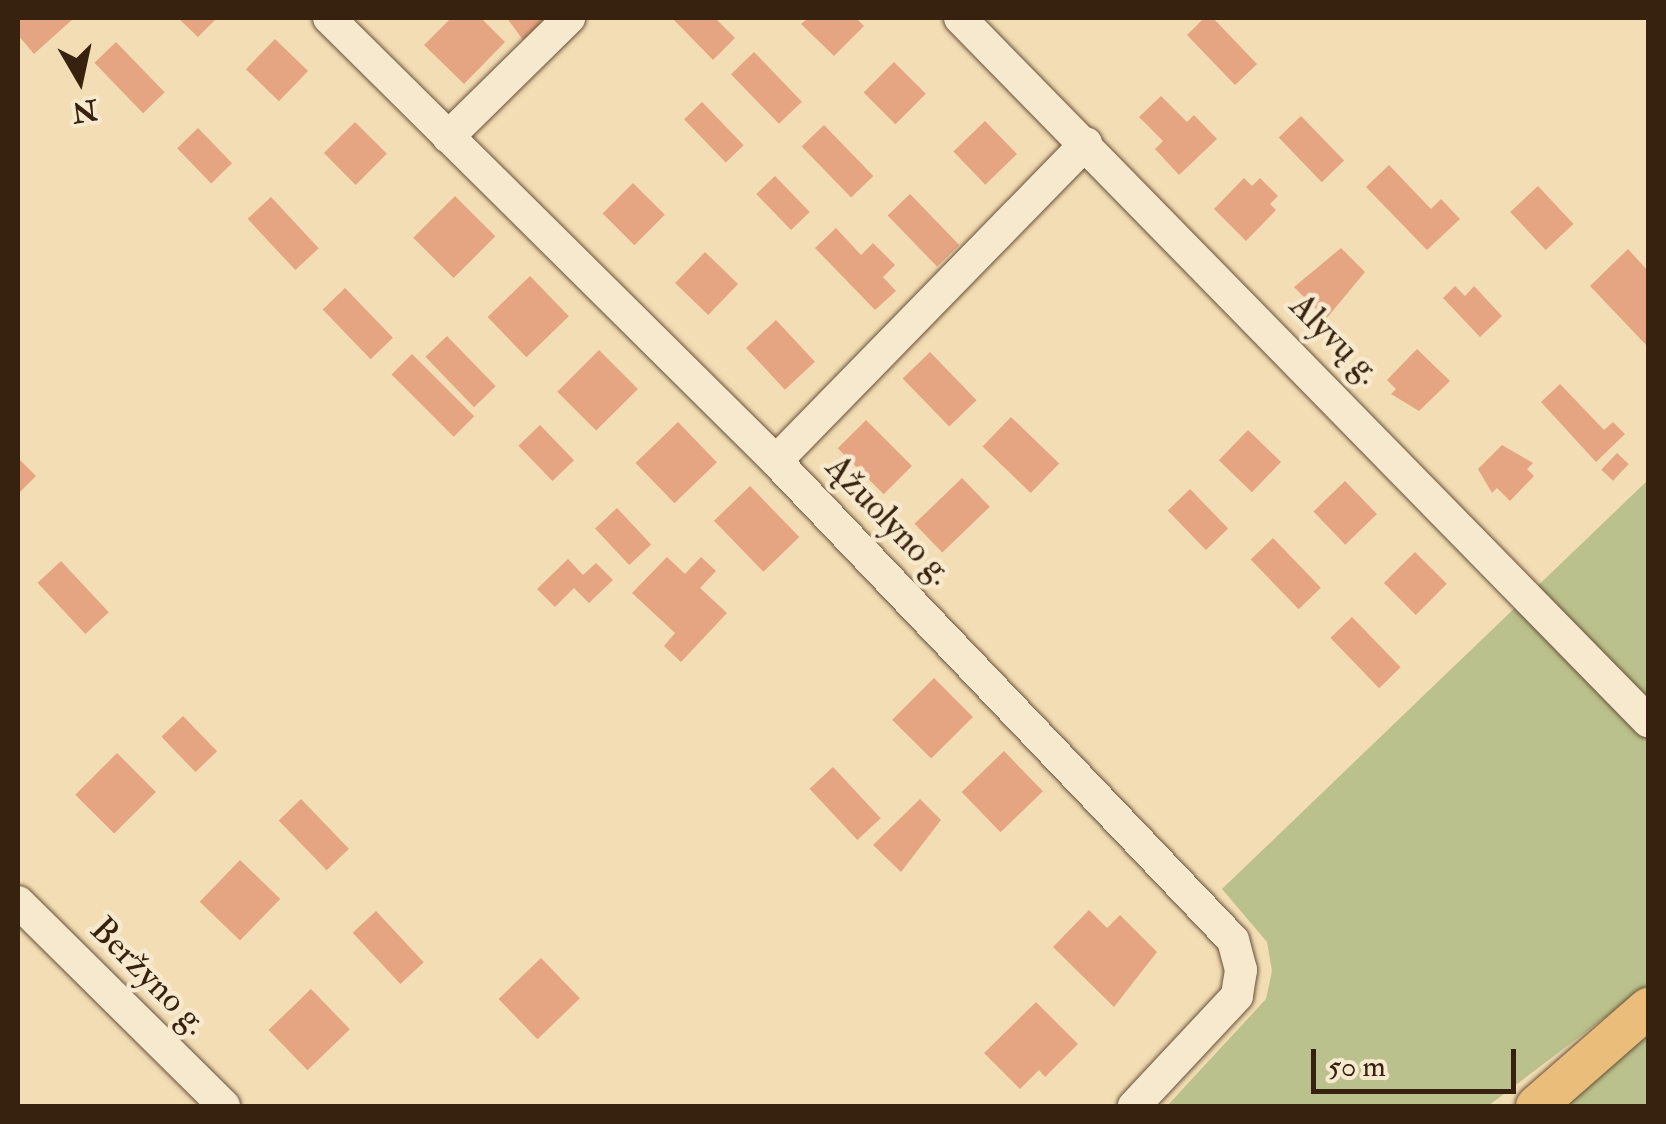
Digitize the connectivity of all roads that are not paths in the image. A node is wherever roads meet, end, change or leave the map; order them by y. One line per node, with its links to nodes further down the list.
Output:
1 (330, 18): 4 (street, Ąžuolyno g.)
2 (569, 18): 4 (street)
3 (960, 18): 5 (street, Alyvų g.)
4 (448, 137): 6 (street, Ąžuolyno g.)
5 (1086, 143): 6 (street); 7 (street, Alyvų g.)
6 (776, 461): 11 (street, Ąžuolyno g.)
7 (1648, 721)
8 (18, 902): 10 (street, Beržyno g.)
9 (1648, 1008): 12 (main road)
10 (224, 1106)
11 (1134, 1106)
12 (1536, 1106)

